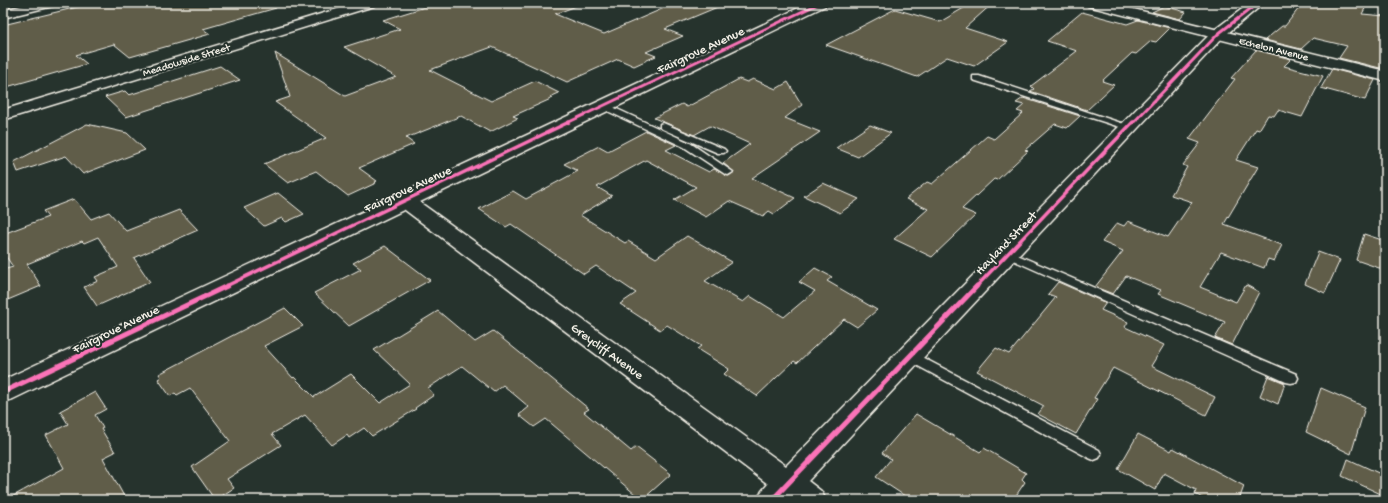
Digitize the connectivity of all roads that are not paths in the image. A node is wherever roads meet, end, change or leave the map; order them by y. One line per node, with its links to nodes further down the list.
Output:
1 (49, 3): 6 (street)
2 (370, 3): 11 (street, Meadowside Street)
3 (820, 3): 10 (street, Fairgrove Avenue)
4 (1093, 3): 7 (street, Echelon Avenue)
5 (1258, 3): 7 (street, Hayland Street)
6 (3, 14)
7 (1218, 34): 8 (street, Echelon Avenue); 12 (street, Hayland Street)
8 (1385, 76)
9 (976, 78): 12 (lane)
10 (604, 106): 13 (lane); 14 (lane); 15 (street, Fairgrove Avenue)
11 (3, 114)
12 (1129, 127): 16 (street, Hayland Street)
13 (721, 151)
14 (728, 172)
15 (404, 200): 19 (street, Fairgrove Avenue); 21 (street, Greycliff Avenue)
16 (1008, 254): 17 (street, Hayland Street); 18 (lane)
17 (910, 356): 20 (lane); 21 (street, Hayland Street)
18 (1291, 378)
19 (3, 392)
20 (1094, 454)
21 (780, 492): 22 (street, Greycliff Avenue)
22 (811, 500)

